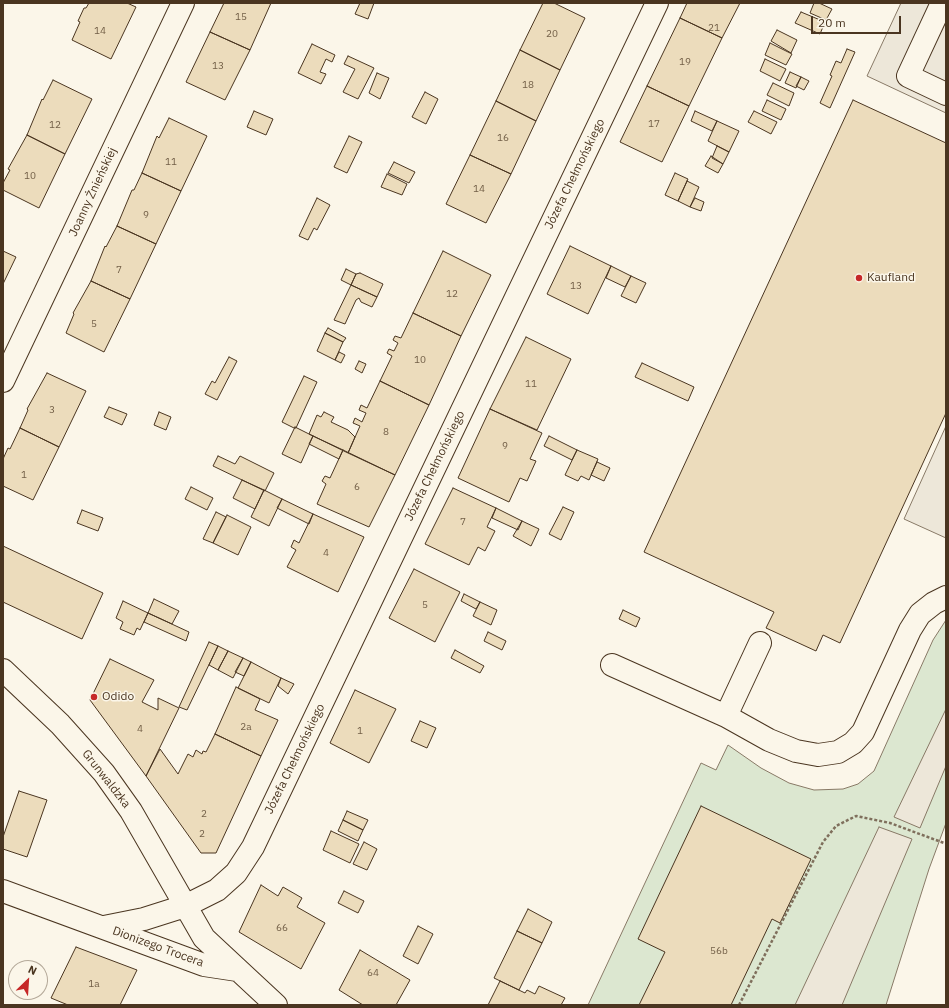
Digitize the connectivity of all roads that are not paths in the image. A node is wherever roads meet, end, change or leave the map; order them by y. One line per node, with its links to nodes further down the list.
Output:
1 (183, 3): 5 (street, Joanny Żnieńskiej)
2 (657, 3): 12 (street, Józefa Chełmońskiego)
3 (942, 3): 4 (street)
4 (946, 94)
5 (3, 381)
6 (946, 597): 10 (street)
7 (760, 643): 10 (street)
8 (612, 665): 10 (street)
9 (3, 670): 12 (street, Grunwaldzka)
10 (726, 716)
11 (3, 891): 13 (street, Dionizego Trocera)
12 (185, 906): 13 (street, Dionizego Trocera); 14 (street, Grunwaldzka)
13 (104, 927): 14 (street, Dionizego Trocera)
14 (237, 970): 15 (street, Grunwaldzka)
15 (276, 1005)

